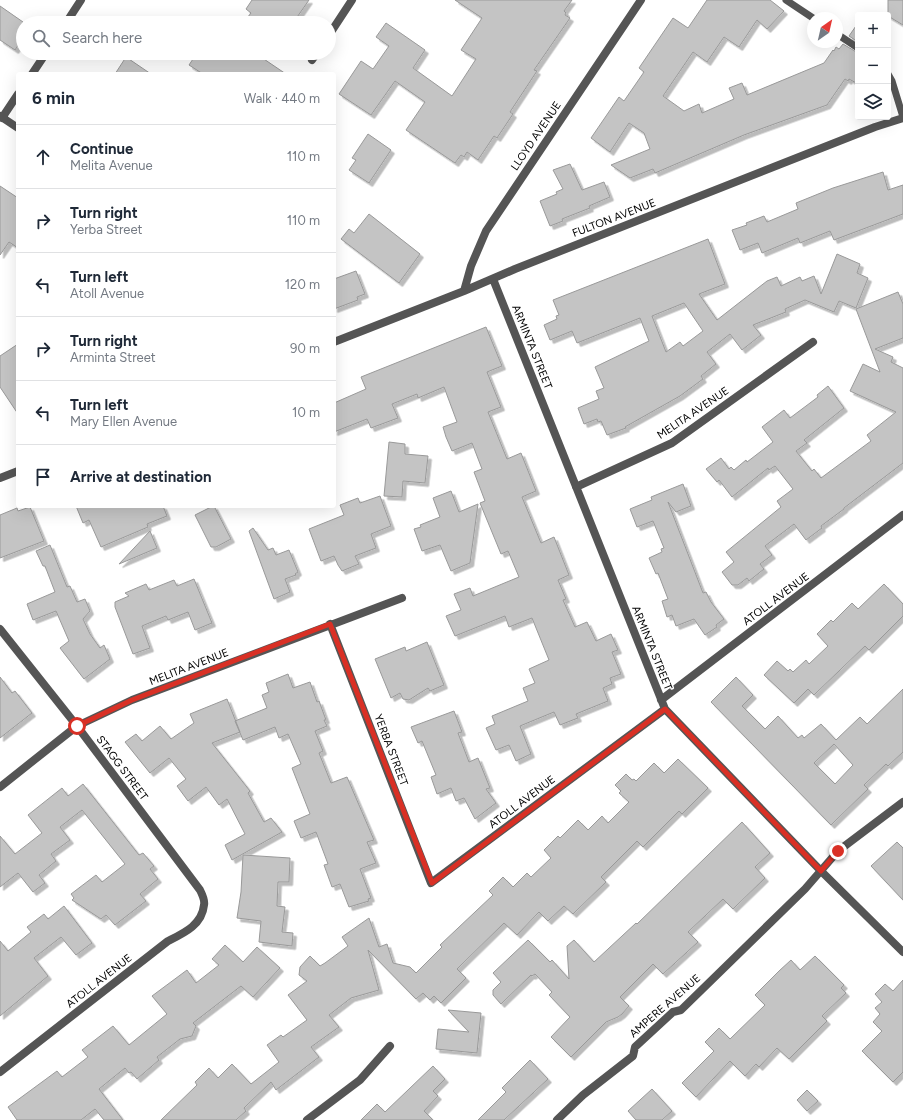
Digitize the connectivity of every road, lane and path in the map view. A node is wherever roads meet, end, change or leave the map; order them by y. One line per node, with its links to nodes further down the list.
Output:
1 (81, 0): 6 (street)
2 (352, 0): 7 (street)
3 (641, 0): 18 (street, LLOYD AVENUE)
4 (786, 0): 5 (lane)
5 (807, 14)
6 (71, 16)
7 (336, 24)
8 (843, 38): 9 (lane)
9 (855, 46)
10 (41, 60): 11 (street)
11 (33, 72)
12 (891, 79): 15 (lane)
13 (16, 97): 14 (street)
14 (1, 117): 16 (street)
15 (903, 118): 17 (street, FULTON AVENUE)
16 (16, 127)
17 (493, 279): 18 (street, FULTON AVENUE); 23 (street, ARMINTA STREET)
18 (464, 291): 19 (street, FULTON AVENUE)
19 (336, 341)
20 (813, 342): 23 (street, MELITA AVENUE)
21 (16, 472): 22 (street)
22 (0, 478)
23 (576, 487): 28 (street, ARMINTA STREET)
24 (903, 515): 28 (street, ATOLL AVENUE)
25 (402, 598): 26 (street, MELITA AVENUE)
26 (330, 624): 30 (street, MELITA AVENUE); 34 (street, YERBA STREET)
27 (0, 629): 30 (street, STAGG STREET)
28 (661, 700): 29 (street, ARMINTA STREET)
29 (665, 709): 33 (street, ARMINTA STREET); 34 (street, ATOLL AVENUE)
30 (77, 726): 31 (street, MELITA AVENUE); 35 (street, STAGG STREET)
31 (0, 787)
32 (903, 802): 33 (street, AMPERE AVENUE)
33 (821, 871): 36 (street, ARMINTA STREET); 40 (street, AMPERE AVENUE)
34 (432, 883)
35 (205, 904): 38 (street, ATOLL AVENUE)
36 (903, 952)
37 (390, 1046): 39 (street)
38 (0, 1072)
39 (307, 1120)
40 (557, 1120)

